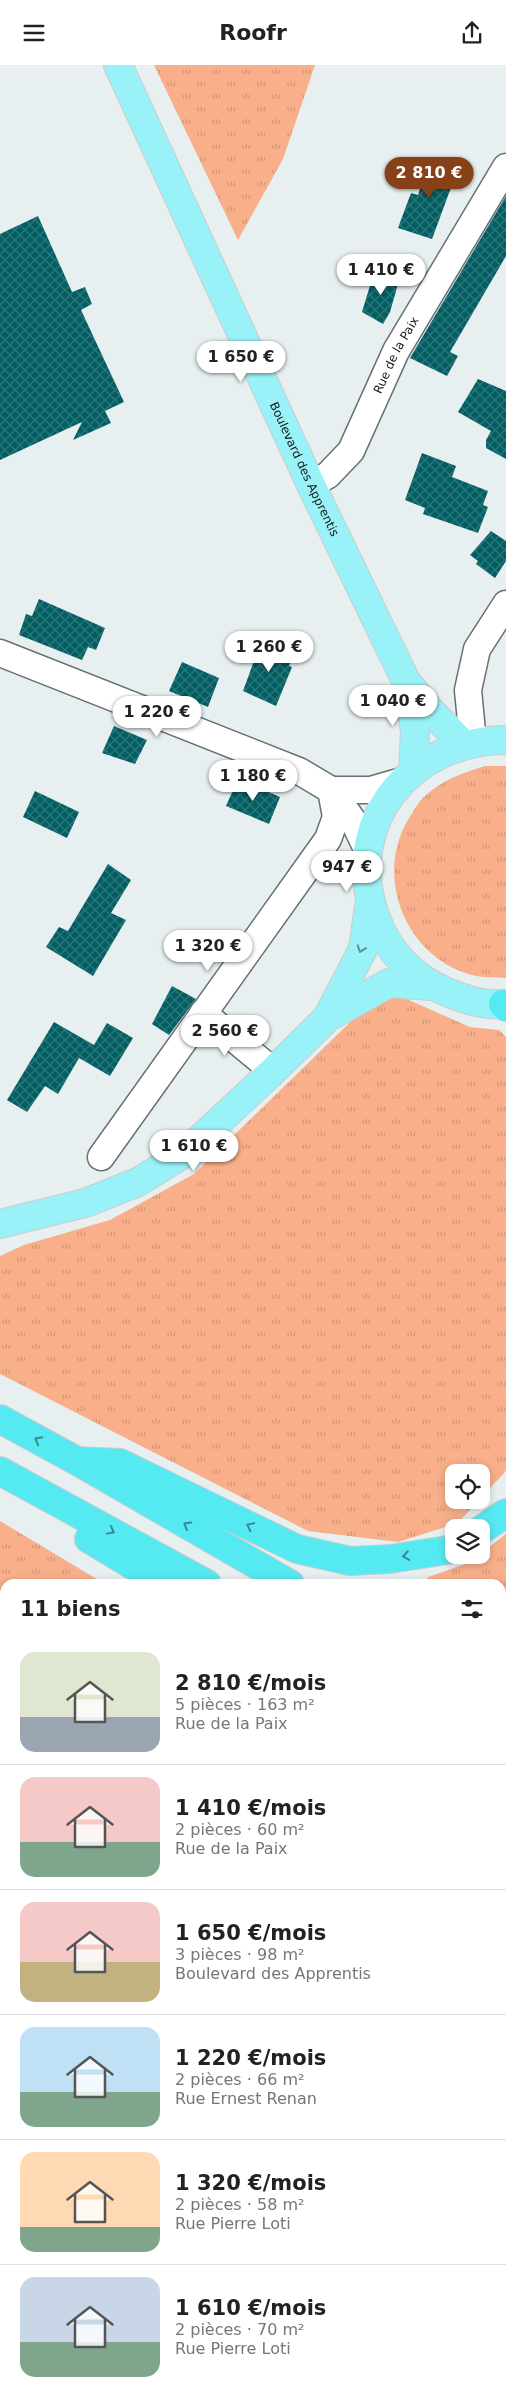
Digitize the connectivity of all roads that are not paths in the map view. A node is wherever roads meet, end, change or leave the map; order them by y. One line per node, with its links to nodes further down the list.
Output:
1 (118, 65): 3 (main road, Boulevard des Apprentis)
2 (506, 167): 3 (street, Rue de la Paix)
3 (311, 485): 6 (main road, Boulevard des Apprentis)
4 (506, 604): 8 (street)
5 (0, 653): 10 (street)
6 (406, 681): 8 (main road, Boulevard des Apprentis); 9 (main road, Boulevard des Apprentis)
7 (506, 739): 8 (main road)
8 (468, 743): 9 (main road)
9 (408, 776): 10 (street); 11 (main road)
10 (331, 790): 11 (street); 15 (street)
11 (368, 851): 12 (main road)
12 (369, 902): 13 (main road); 16 (main road, one-way to 16)
13 (430, 986): 14 (main road); 16 (main road)
14 (505, 1005)
15 (203, 1013): 17 (street); 18 (street)
16 (327, 1018): 17 (main road)
17 (273, 1071): 19 (main road)
18 (101, 1157)
19 (0, 1224)
20 (0, 1419): 21 (highway, one-way to 20)
21 (77, 1461): 26 (highway, one-way to 21); 29 (highway, one-way to 21)
22 (0, 1471): 23 (highway)
23 (53, 1499): 27 (highway); 28 (highway, one-way to 28)
24 (506, 1513): 25 (highway)
25 (490, 1524)
26 (445, 1550)
27 (156, 1579)
28 (198, 1579)
29 (281, 1579)

